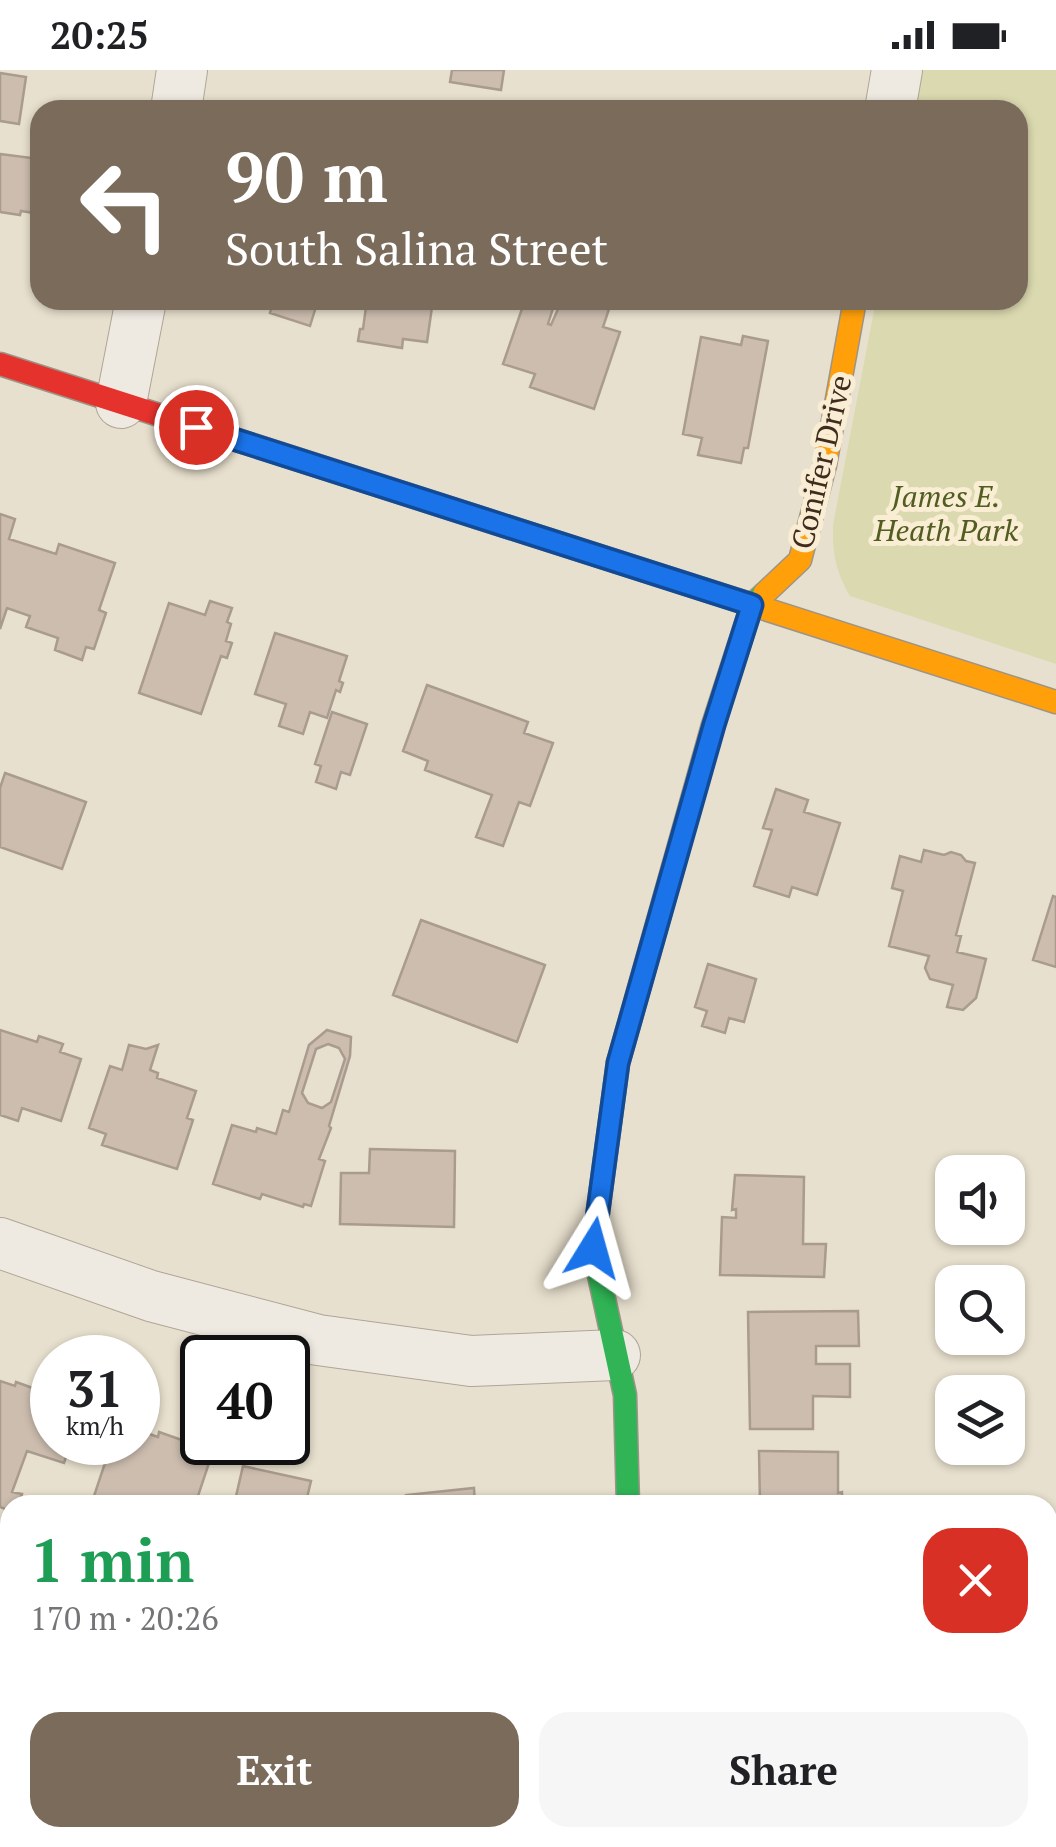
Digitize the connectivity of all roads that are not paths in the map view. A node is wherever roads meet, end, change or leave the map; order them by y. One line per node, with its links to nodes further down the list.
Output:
1 (182, 70): 3 (street)
2 (897, 70): 4 (street)
3 (178, 100)
4 (892, 100)
5 (139, 310): 8 (street)
6 (854, 310): 9 (street, Conifer Drive)
7 (0, 364): 8 (street)
8 (122, 403): 9 (street)
9 (752, 605): 10 (street); 12 (street)
10 (1056, 702)
11 (0, 1242): 12 (street)
12 (616, 1355): 13 (street)
13 (628, 1495)

